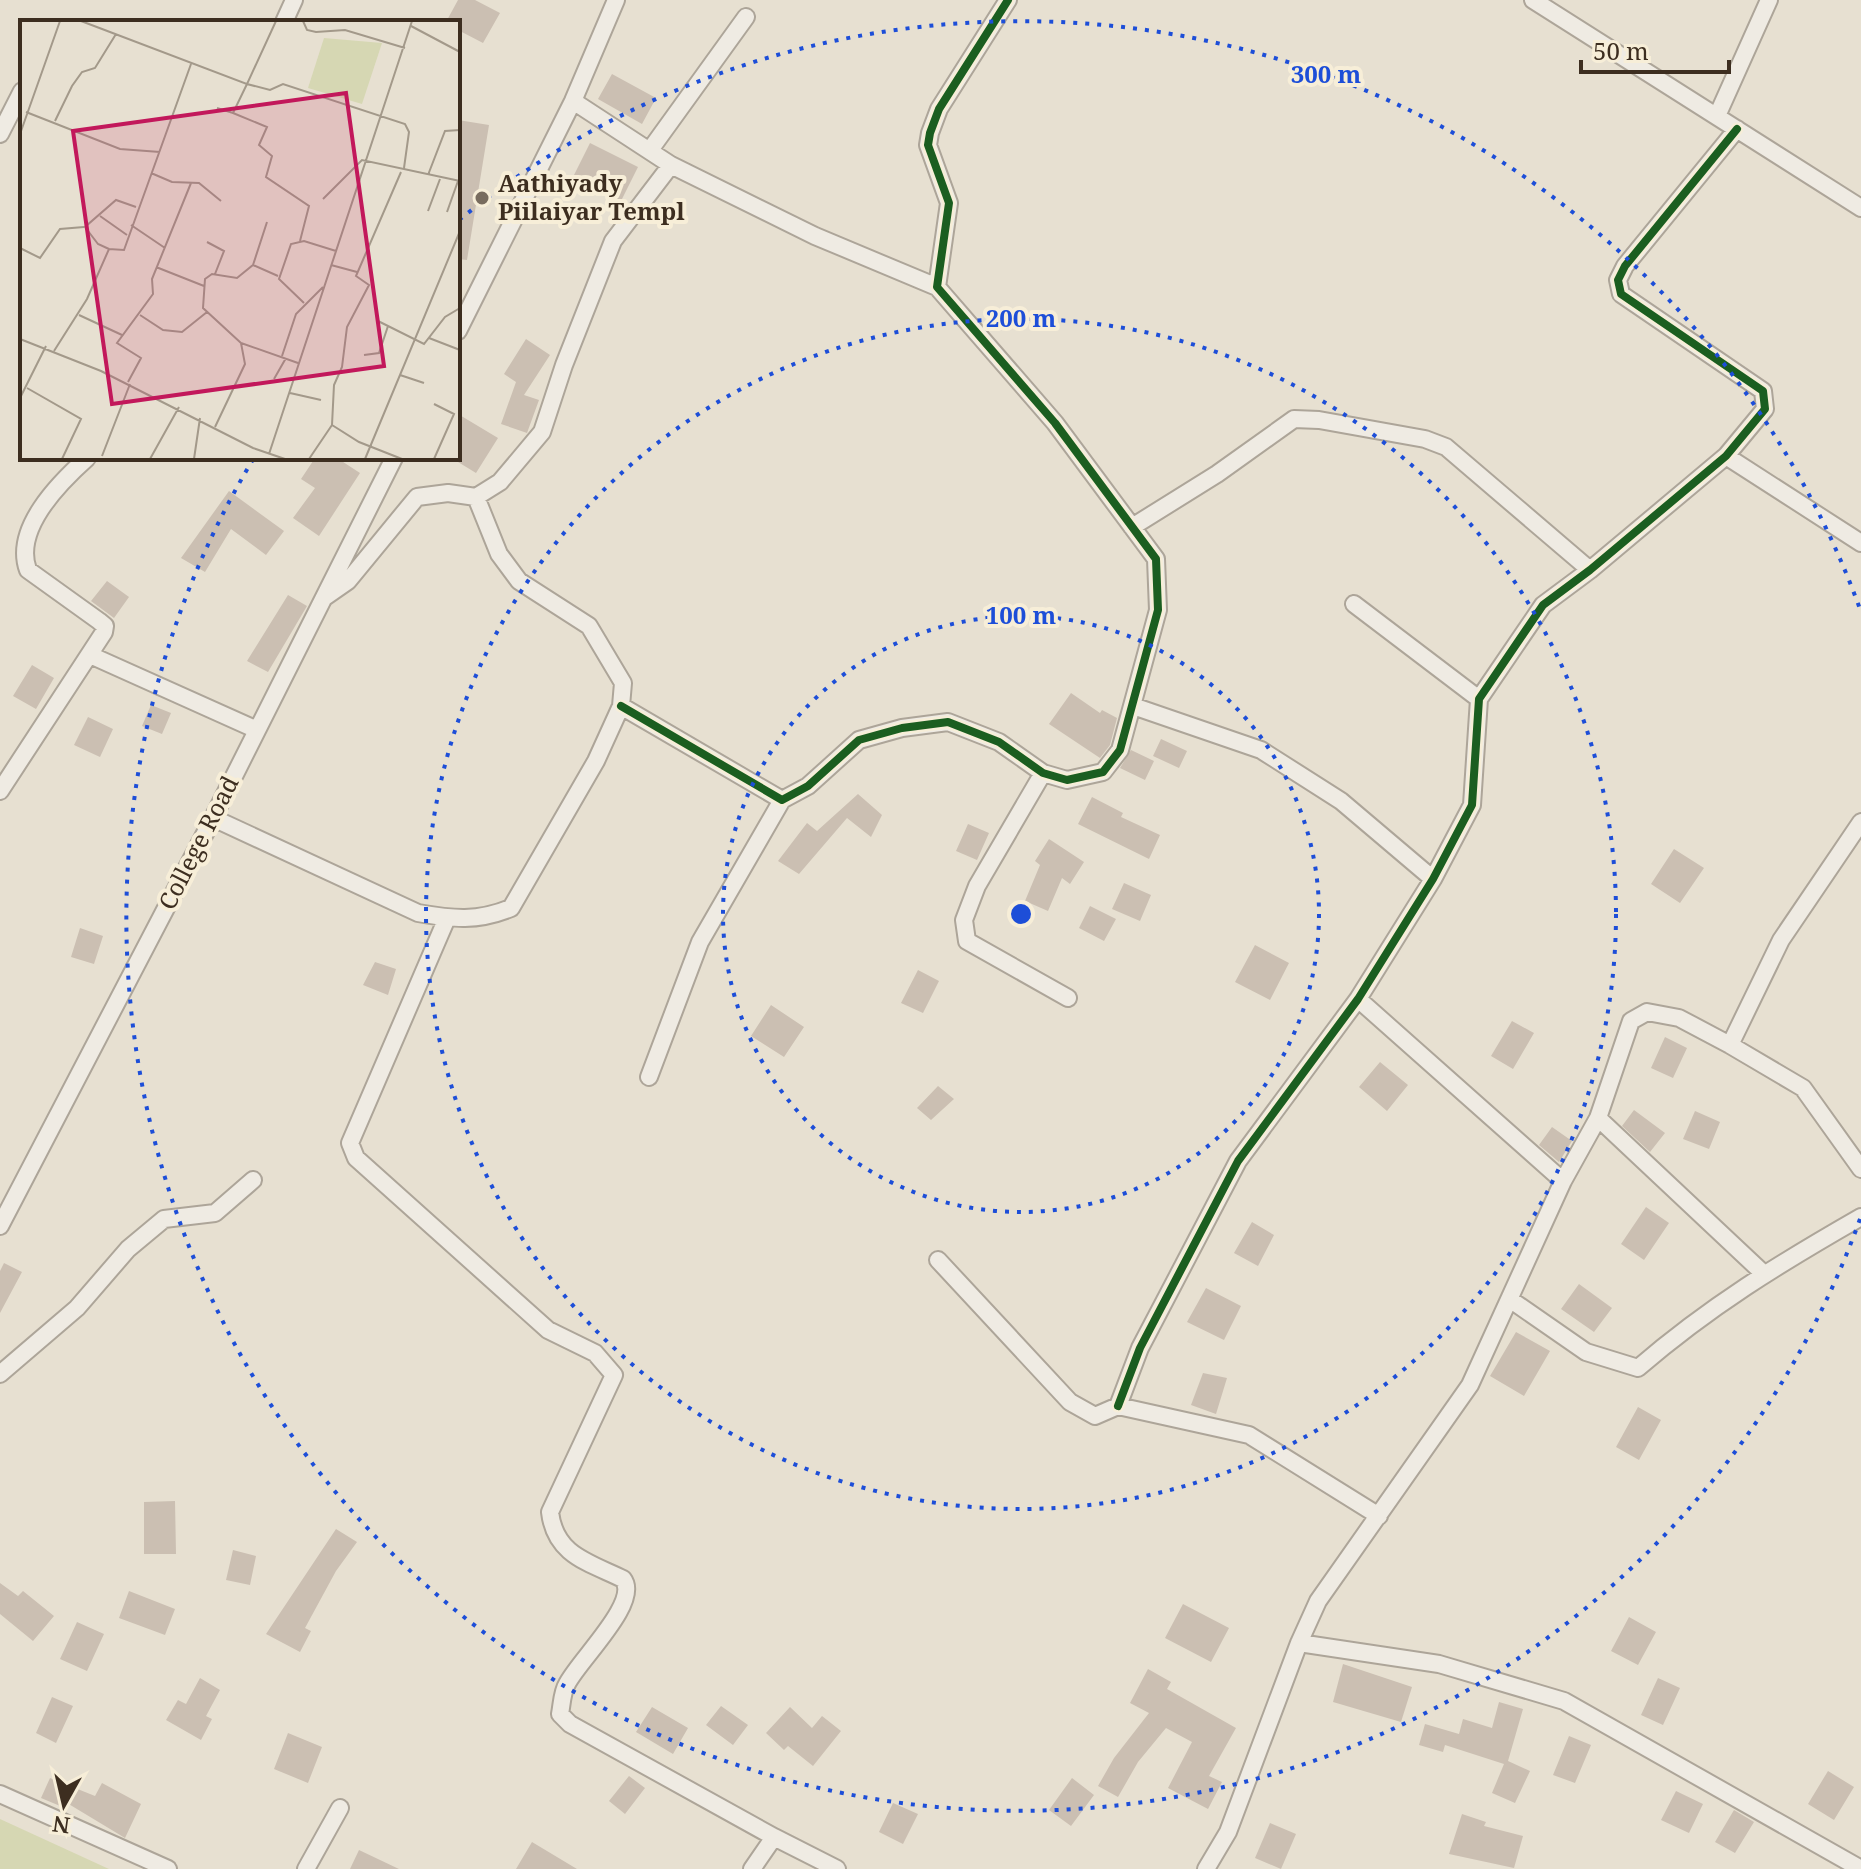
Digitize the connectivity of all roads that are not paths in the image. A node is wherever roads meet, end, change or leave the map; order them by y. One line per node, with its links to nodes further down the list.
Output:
1 (294, 0): 7 (street)
2 (616, 0): 9 (street)
3 (1008, 0): 16 (street)
4 (1533, 0): 10 (street)
5 (1769, 0): 10 (street)
6 (746, 17): 13 (street)
7 (285, 20)
8 (20, 95): 12 (street)
9 (573, 101): 13 (street); 17 (street)
10 (1717, 116): 11 (street)
11 (1737, 129): 15 (street); 18 (street)
12 (0, 134)
13 (650, 150): 14 (street)
14 (671, 165): 16 (street); 21 (street)
15 (1861, 208)
16 (937, 287): 22 (street)
17 (460, 327)
18 (1726, 456): 23 (street); 24 (street)
19 (85, 460): 27 (street)
20 (393, 460): 25 (street, College Road)
21 (476, 497): 25 (street); 29 (street)
22 (1132, 527): 24 (street); 30 (street)
23 (1861, 543)
24 (1590, 570): 28 (street)
25 (324, 598): 31 (street, College Road)
26 (1354, 604): 28 (street)
27 (90, 655): 31 (street); 33 (street)
28 (1479, 699): 37 (street)
29 (621, 706): 34 (street); 38 (street)
30 (1133, 706): 32 (street); 37 (street)
31 (257, 730): 35 (street, College Road)
32 (1043, 773): 34 (street); 39 (street)
33 (0, 791)
34 (782, 800): 42 (street)
35 (213, 818): 38 (street); 48 (street, College Road)
36 (1861, 822): 41 (street)
37 (1433, 879): 40 (street)
38 (447, 918): 58 (street)
39 (1068, 998)
40 (1358, 999): 46 (street); 53 (street)
41 (1730, 1045): 43 (street); 44 (street)
42 (649, 1077)
43 (1598, 1118): 46 (street); 50 (street)
44 (1861, 1169)
45 (253, 1180): 52 (street)
46 (1563, 1181): 51 (street)
47 (1861, 1217): 50 (street)
48 (0, 1226)
49 (938, 1260): 53 (street)
50 (1763, 1273): 51 (street)
51 (1511, 1300): 54 (street)
52 (0, 1374)
53 (1118, 1406): 54 (street)
54 (1379, 1516): 55 (street)
55 (1299, 1643): 63 (street); 64 (street)
56 (0, 1794): 59 (street)
57 (340, 1808): 60 (street)
58 (774, 1837): 61 (street); 62 (street)
59 (168, 1869)
60 (306, 1869)
61 (752, 1869)
62 (837, 1869)
63 (1206, 1869)
64 (1861, 1869)

